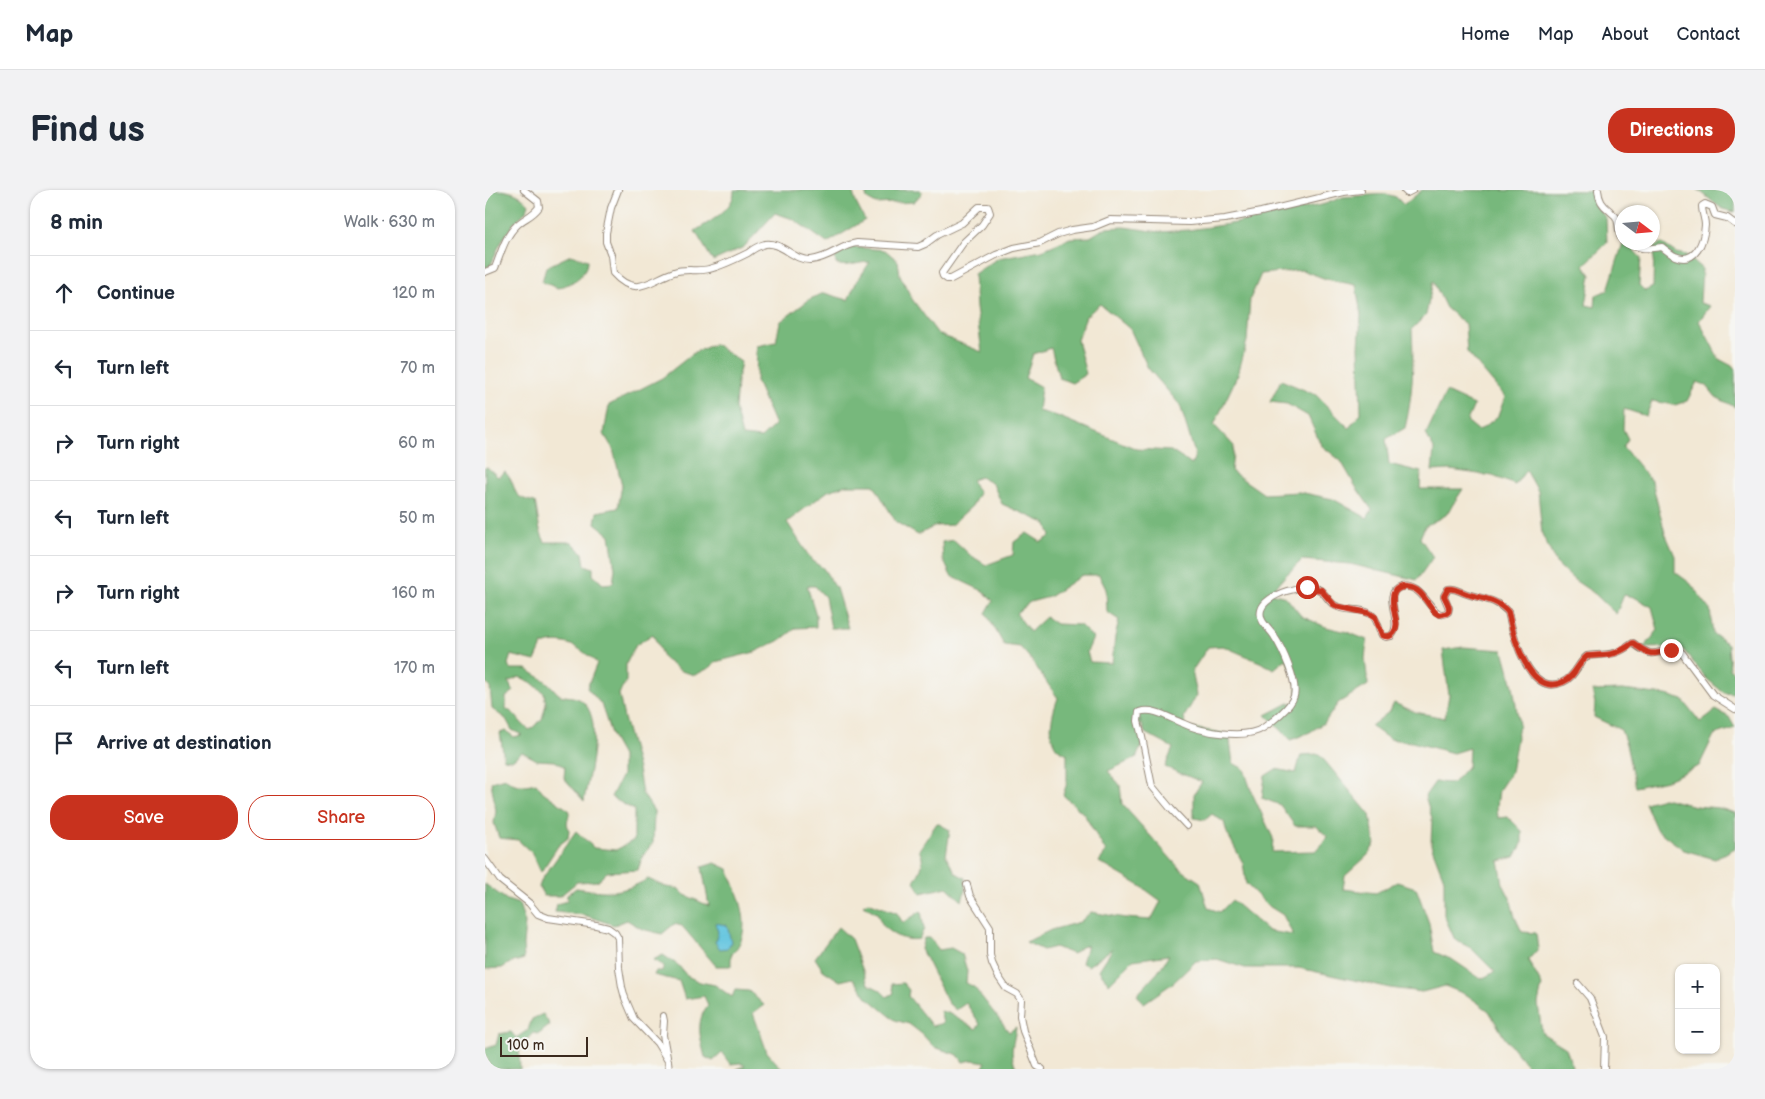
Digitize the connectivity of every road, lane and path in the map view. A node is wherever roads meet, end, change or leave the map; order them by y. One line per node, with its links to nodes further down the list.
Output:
1 (524, 190): 10 (street)
2 (618, 190): 3 (street)
3 (1361, 190)
4 (1404, 190): 5 (street)
5 (1413, 190)
6 (1598, 190): 7 (street)
7 (1615, 215)
8 (1735, 224): 9 (street)
9 (1660, 248)
10 (485, 272)
11 (1735, 709): 12 (street)
12 (1187, 826)
13 (485, 859): 17 (street)
14 (967, 885): 19 (street)
15 (1578, 984): 20 (street)
16 (663, 1016): 17 (street)
17 (667, 1061): 18 (street)
18 (669, 1069)
19 (1041, 1069)
20 (1604, 1069)

